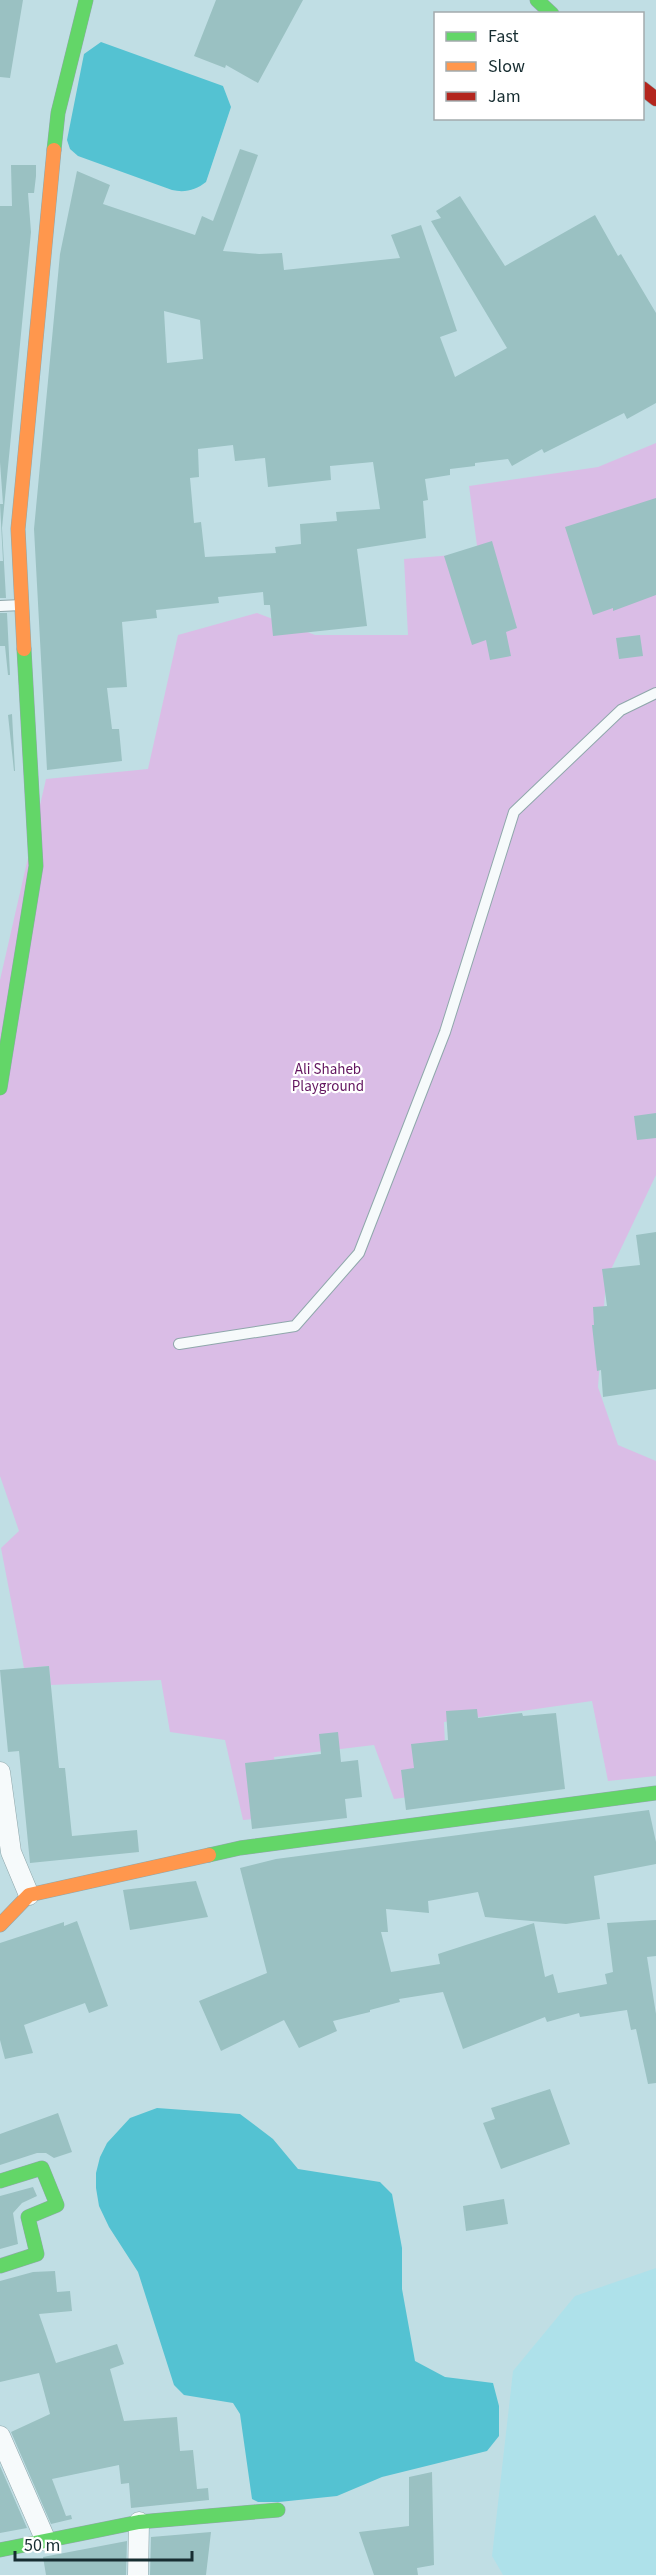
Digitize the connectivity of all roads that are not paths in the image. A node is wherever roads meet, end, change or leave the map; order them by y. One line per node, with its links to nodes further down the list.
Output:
1 (86, 0): 6 (main road)
2 (537, 0): 3 (main road)
3 (550, 12)
4 (644, 90): 5 (main road)
5 (656, 99)
6 (9, 529): 7 (main road)
7 (23, 605): 8 (lane); 10 (main road)
8 (0, 606)
9 (656, 693): 11 (lane)
10 (0, 1088)
11 (179, 1344)
12 (0, 1772): 14 (street)
13 (656, 1793): 15 (main road)
14 (5, 1854): 15 (street)
15 (29, 1895): 16 (main road)
16 (0, 1925)
17 (0, 2181): 18 (main road)
18 (0, 2266)
19 (0, 2436): 22 (street)
20 (278, 2510): 21 (main road)
21 (139, 2522): 22 (main road); 24 (street)
22 (46, 2541): 23 (main road)
23 (0, 2550)
24 (138, 2575)

